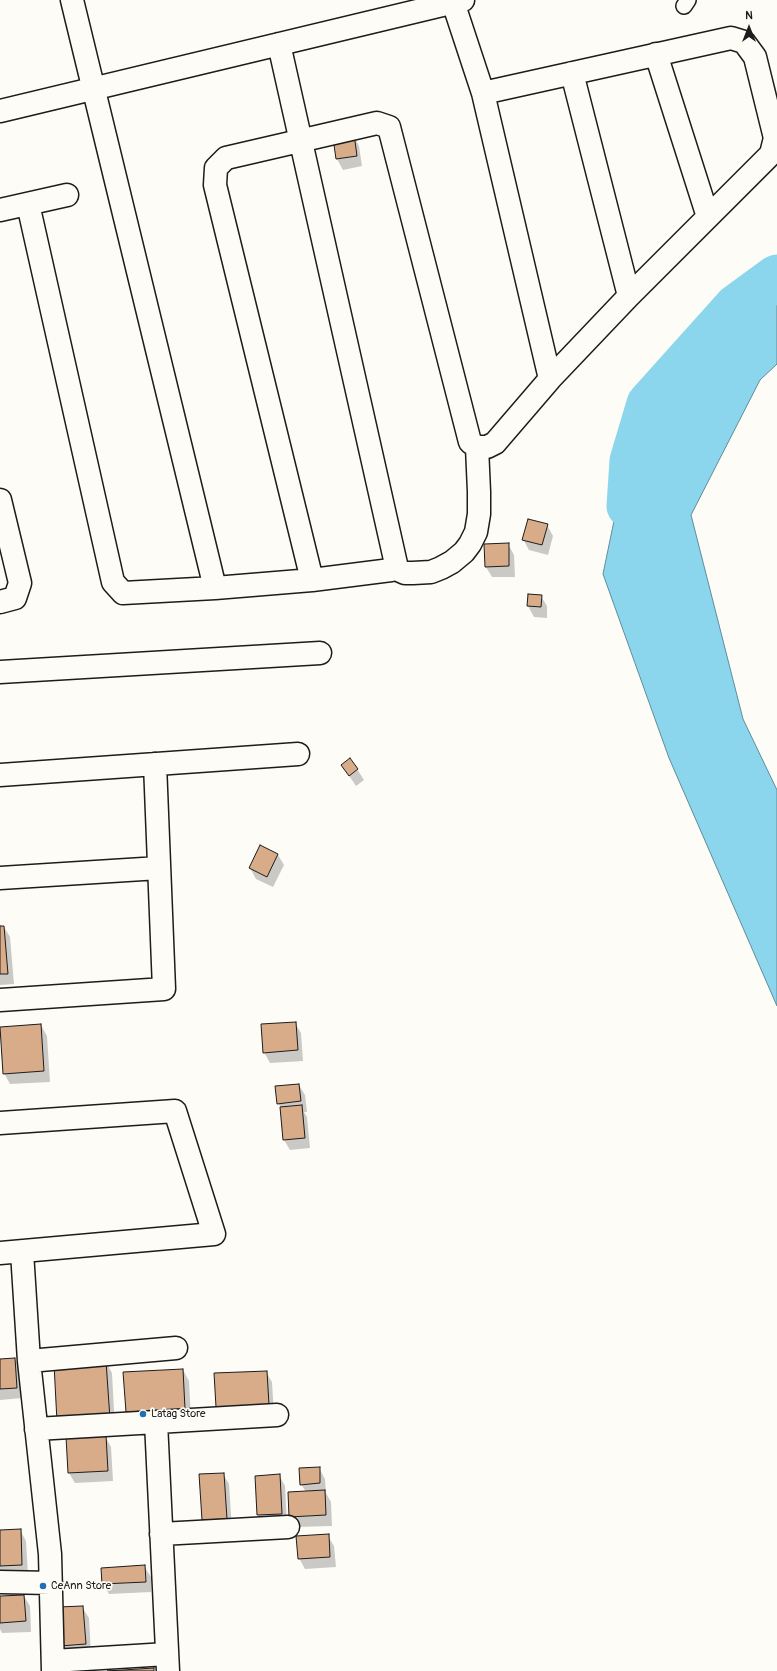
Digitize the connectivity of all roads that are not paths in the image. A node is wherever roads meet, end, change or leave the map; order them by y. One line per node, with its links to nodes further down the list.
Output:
1 (72, 0): 6 (street)
2 (458, 1): 3 (street); 7 (street)
3 (279, 44): 6 (street); 9 (street)
4 (656, 54): 5 (street); 13 (street); 13 (street)
5 (572, 73): 7 (street); 14 (street)
6 (94, 87): 8 (street); 20 (street)
7 (483, 93): 15 (street)
8 (0, 111)
9 (301, 140): 16 (street); 18 (street); 19 (street)
10 (67, 195): 11 (street)
11 (28, 204): 12 (street); 20 (street)
12 (0, 210)
13 (708, 217): 14 (street)
14 (629, 296): 15 (street)
15 (550, 379): 16 (street)
16 (476, 447): 18 (street)
17 (0, 500): 21 (street)
18 (394, 568): 19 (street)
19 (312, 580): 20 (street)
20 (215, 588)
21 (0, 602)
22 (320, 653): 23 (street)
23 (0, 672)
24 (298, 754): 25 (street)
25 (155, 764): 26 (street); 27 (street)
26 (0, 775)
27 (159, 868): 28 (street); 29 (street)
28 (0, 878)
29 (0, 1000)
30 (0, 1123): 31 (street)
31 (22, 1252): 32 (street); 34 (street)
32 (0, 1253)
33 (176, 1348): 34 (street)
34 (29, 1361): 37 (street)
35 (277, 1415): 36 (street)
36 (156, 1422): 37 (street); 39 (street)
37 (36, 1429): 41 (street)
38 (288, 1527): 39 (street)
39 (161, 1534): 42 (street)
40 (0, 1582): 41 (street)
41 (51, 1583): 43 (street)
42 (168, 1662): 43 (street)
43 (53, 1666)

